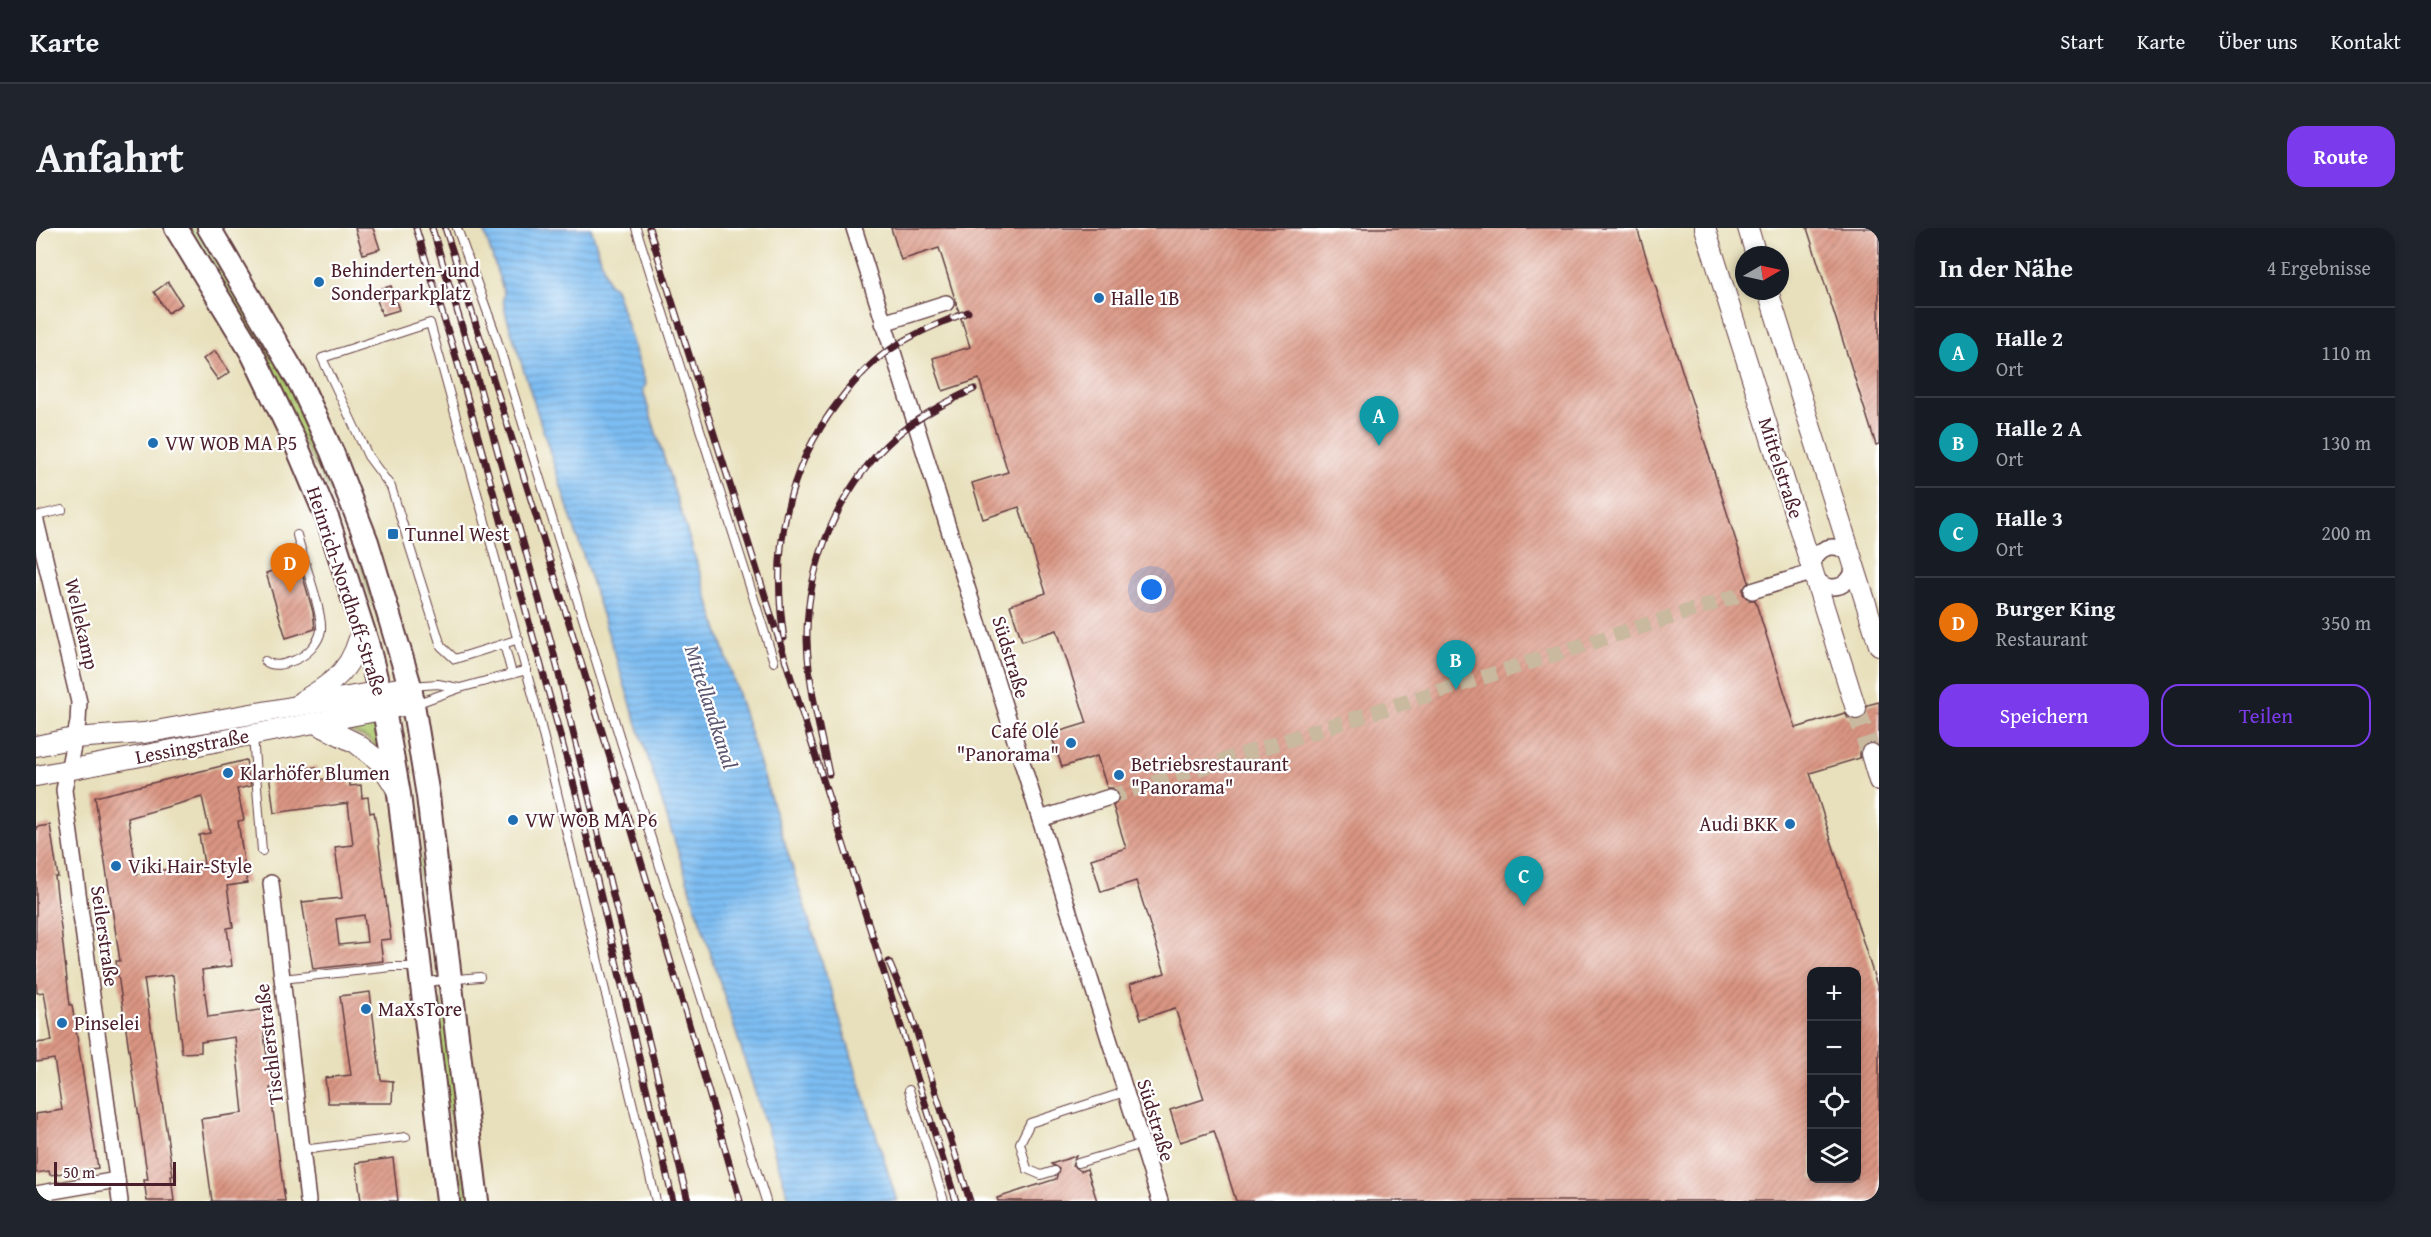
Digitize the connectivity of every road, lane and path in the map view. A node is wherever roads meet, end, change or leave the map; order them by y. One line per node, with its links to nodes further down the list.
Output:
1 (176, 228): 19 (main road, Heinrich-Nordhoff-Straße)
2 (209, 228): 28 (main road, Heinrich-Nordhoff-Straße)
3 (457, 228): 63 (lane)
4 (636, 228): 24 (lane)
5 (854, 228): 11 (street, Südstraße)
6 (1705, 228): 17 (street, Mittelstraße)
7 (1748, 228): 8 (street)
8 (1753, 246)
9 (1771, 300): 16 (street, Mittelstraße)
10 (946, 303): 11 (street)
11 (883, 323): 42 (street, Südstraße)
12 (62, 510): 13 (lane)
13 (36, 516)
14 (36, 521): 34 (street, Wellekamp)
15 (297, 535): 23 (lane)
16 (1852, 561): 17 (street); 17 (street); 22 (street, Mittelstraße)
17 (1814, 572): 18 (street); 31 (street, Mittelstraße)
18 (1752, 591)
19 (362, 626): 29 (main road, Heinrich-Nordhoff-Straße); 30 (street, Lessingstraße)
20 (519, 639): 21 (lane); 21 (lane); 25 (lane)
21 (504, 644): 26 (lane)
22 (1879, 645)
23 (265, 661)
24 (774, 662)
25 (527, 670): 26 (lane); 62 (lane)
26 (512, 674): 27 (lane)
27 (460, 688): 28 (lane); 28 (lane)
28 (412, 695): 29 (street, Lessingstraße); 48 (main road, Heinrich-Nordhoff-Straße)
29 (382, 701): 30 (street, Lessingstraße); 32 (street, Lessingstraße); 40 (main road, Heinrich-Nordhoff-Straße)
30 (292, 707): 34 (street, Lessingstraße)
31 (1856, 709)
32 (315, 723): 33 (street, Lessingstraße); 40 (street)
33 (253, 735): 37 (street, Lessingstraße); 43 (lane)
34 (74, 738): 35 (street, Lessingstraße); 37 (street)
35 (36, 746)
36 (1871, 754): 39 (street)
37 (69, 770): 38 (street, Lessingstraße); 56 (street, Seilerstraße)
38 (36, 776)
39 (1879, 780)
40 (399, 794): 45 (main road, Heinrich-Nordhoff-Straße)
41 (1110, 797): 42 (street)
42 (1040, 819): 50 (street, Südstraße)
43 (262, 851)
44 (271, 883): 47 (street, Tischlerstraße)
45 (421, 974): 47 (lane); 48 (lane); 60 (main road, Heinrich-Nordhoff-Straße)
46 (480, 976): 48 (lane)
47 (282, 979): 53 (street, Tischlerstraße)
48 (451, 980): 61 (main road, Heinrich-Nordhoff-Straße)
49 (909, 1090): 64 (lane)
50 (1125, 1092): 52 (street, Südstraße); 55 (lane)
51 (406, 1137): 53 (lane)
52 (1142, 1144): 54 (lane); 65 (street, Südstraße)
53 (302, 1150): 59 (street, Tischlerstraße)
54 (1078, 1164)
55 (1054, 1171)
56 (117, 1180): 57 (street); 58 (street, Seilerstraße)
57 (36, 1194)
58 (120, 1201)
59 (308, 1201)
60 (448, 1201)
61 (477, 1201)
62 (656, 1201)
63 (766, 1201)
64 (944, 1201)
65 (1160, 1201)

